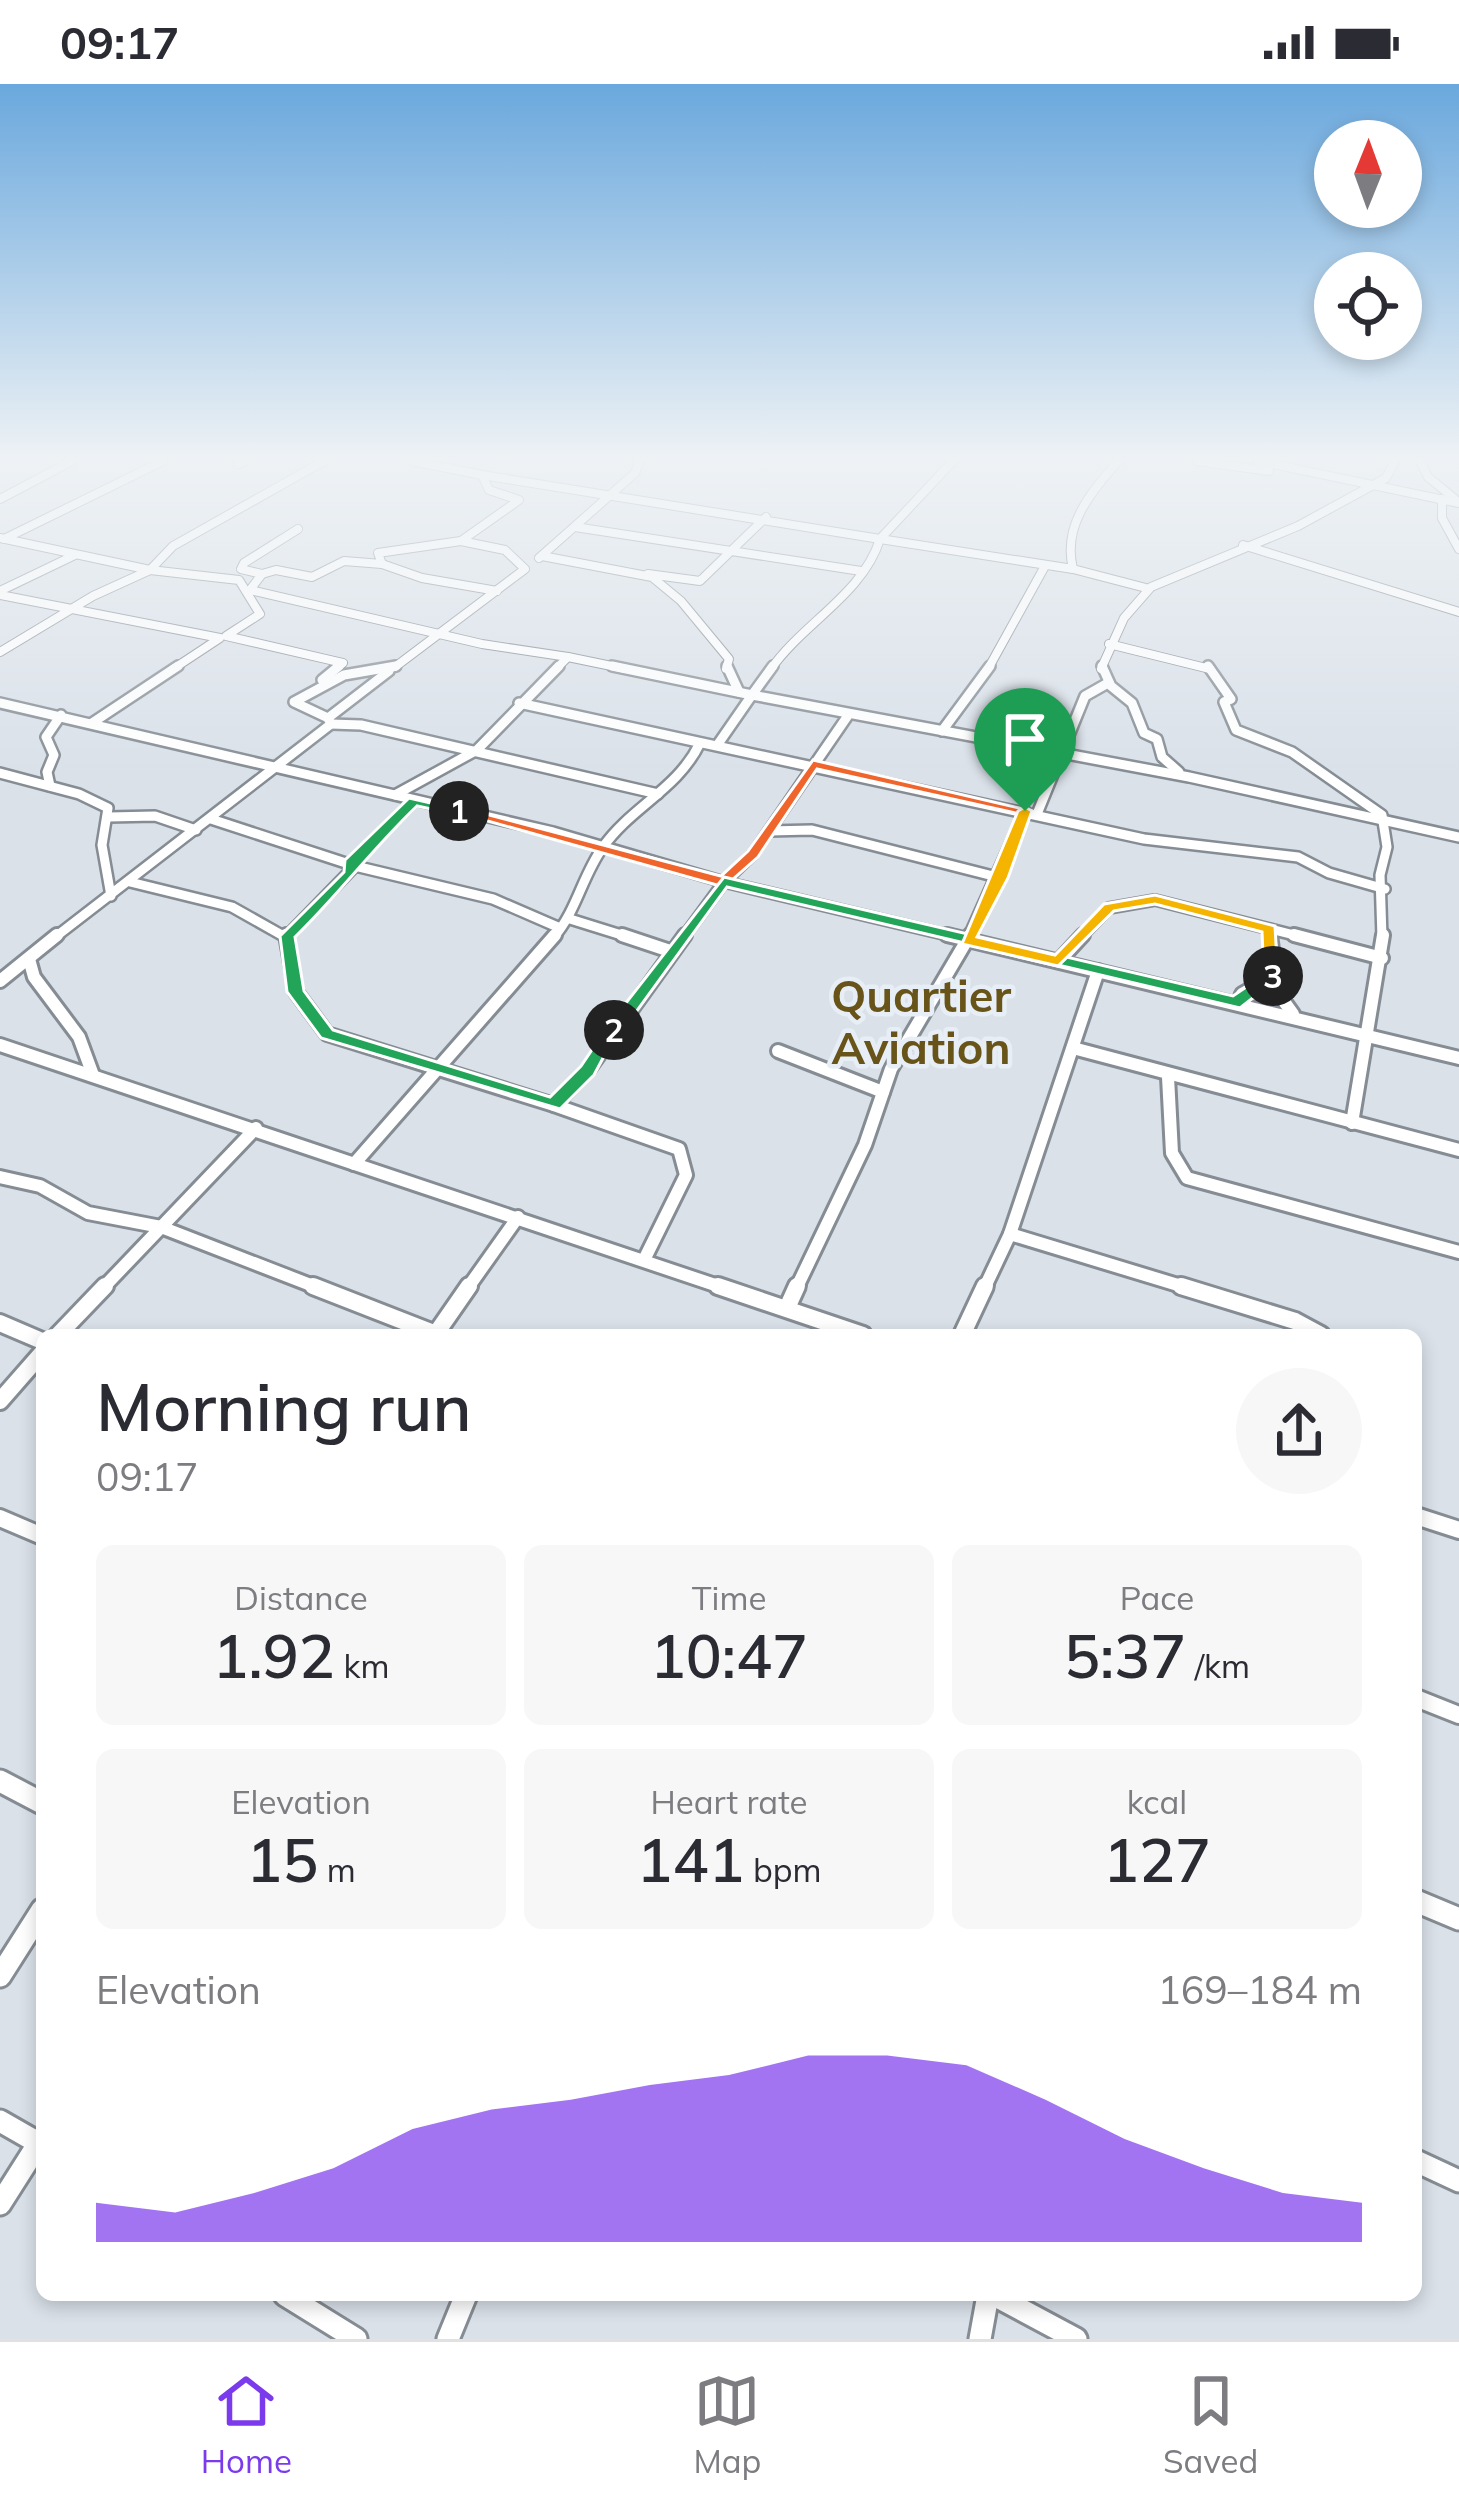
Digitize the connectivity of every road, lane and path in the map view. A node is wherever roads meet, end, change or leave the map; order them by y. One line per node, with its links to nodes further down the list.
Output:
1 (53, 566): 25 (street)
2 (132, 566): 18 (street)
3 (154, 566): 18 (street)
4 (245, 566): 21 (street)
5 (334, 566): 21 (street)
6 (388, 566): 24 (street)
7 (528, 566): 16 (street)
8 (601, 566): 20 (street)
9 (713, 566): 20 (street)
10 (833, 566): 19 (street)
11 (866, 566): 19 (street)
12 (1045, 566): 43 (street)
13 (1047, 566): 17 (street)
14 (1195, 566): 22 (street)
15 (1311, 566): 27 (street)
16 (525, 568): 24 (street)
17 (1073, 569): 22 (street)
18 (151, 570): 23 (street); 26 (street)
19 (861, 571): 35 (street)
20 (640, 573): 34 (street)
21 (262, 574): 23 (street)
22 (1146, 588): 29 (street)
23 (250, 590): 28 (street); 36 (street)
24 (497, 591): 28 (street)
25 (0, 593): 26 (street)
26 (72, 608): 30 (street); 42 (street)
27 (1459, 612)
28 (441, 632): 31 (street); 32 (street)
29 (1109, 644): 33 (street); 59 (street)
30 (0, 652)
31 (568, 657): 34 (street); 38 (street)
32 (395, 667): 36 (street); 41 (street)
33 (1108, 683): 47 (street); 51 (street)
34 (739, 692): 35 (street)
35 (752, 695): 39 (street); 45 (street)
36 (294, 702): 41 (street)
37 (0, 703): 40 (street)
38 (519, 703): 44 (street); 46 (street)
39 (849, 714): 43 (street); 48 (street)
40 (61, 715): 42 (street); 52 (street)
41 (329, 721): 46 (street); 49 (street)
42 (92, 723): 49 (street)
43 (942, 731): 47 (street)
44 (700, 743): 45 (street); 53 (street)
45 (718, 744): 48 (street)
46 (476, 750): 53 (street); 54 (street)
47 (1061, 753): 51 (street); 56 (street)
48 (813, 764): 56 (street); 62 (street)
49 (271, 766): 54 (street); 58 (street)
50 (0, 773): 52 (street)
51 (1189, 777): 59 (street)
52 (50, 786): 57 (street)
53 (658, 794): 65 (street)
54 (395, 795): 55 (street)
55 (414, 801): 65 (street); 66 (street)
56 (1031, 812): 67 (street); 70 (street)
57 (109, 817): 61 (street); 71 (street)
58 (211, 818): 61 (street); 66 (street)
59 (1384, 821): 60 (street); 64 (street)
60 (1420, 829): 63 (street); 64 (street)
61 (196, 830): 68 (street)
62 (769, 831): 67 (street); 69 (street)
63 (1459, 837)
64 (1388, 840): 70 (street)
65 (603, 846): 69 (street); 72 (street)
66 (352, 864): 72 (street); 74 (street)
67 (1000, 878): 75 (street)
68 (130, 882): 71 (street); 74 (street)
69 (724, 882): 75 (street); 76 (street)
70 (1384, 889): 77 (street)
71 (111, 896): 80 (street)
72 (565, 924): 76 (street); 91 (street)
73 (1269, 929): 77 (street); 78 (street); 82 (street)
74 (287, 936): 91 (street)
75 (968, 940): 78 (street); 94 (street)
76 (670, 951): 95 (street)
77 (1382, 958): 86 (street)
78 (1058, 961): 81 (street)
79 (0, 962): 80 (street)
80 (24, 963): 83 (street); 92 (street)
81 (1098, 970): 84 (street); 88 (street)
82 (1276, 975): 84 (street); 85 (street)
83 (0, 981)
84 (1240, 1003): 85 (street)
85 (1296, 1018): 86 (street)
86 (1368, 1035): 90 (street); 96 (street)
87 (0, 1045): 92 (street)
88 (1073, 1048): 93 (street); 103 (street)
89 (778, 1052): 94 (street)
90 (1459, 1058)
91 (436, 1072): 95 (street); 99 (street)
92 (93, 1075): 97 (street)
93 (1168, 1077): 96 (street); 104 (street)
94 (883, 1092): 106 (street)
95 (554, 1105): 105 (street)
96 (1352, 1123): 98 (street)
97 (256, 1128): 99 (street); 102 (street)
98 (1459, 1150)
99 (354, 1165): 101 (street)
100 (0, 1177): 102 (street)
101 (518, 1217): 105 (street); 110 (street)
102 (161, 1228): 108 (street); 109 (street)
103 (1010, 1234): 112 (street); 113 (street)
104 (1459, 1252)
105 (644, 1260): 106 (street)
106 (787, 1308): 111 (street)
107 (0, 1323): 114 (street)
108 (64, 1329)
109 (422, 1329)
110 (439, 1329)
111 (846, 1329)
112 (965, 1329)
113 (1310, 1329)
114 (36, 1338)
115 (36, 1359): 116 (street)
116 (0, 1401)
117 (0, 1518): 120 (street)
118 (1422, 1518): 119 (street)
119 (1459, 1530)
120 (36, 1534)
121 (1422, 1700): 122 (street)
122 (1459, 1714)
123 (0, 1781): 124 (street)
124 (36, 1800)
125 (1422, 1903): 126 (street)
126 (1459, 1918)
127 (36, 1919): 128 (street)
128 (0, 1976)
129 (0, 2121): 130 (street)
130 (36, 2139)
131 (36, 2150): 134 (street)
132 (1422, 2164): 133 (street)
133 (1459, 2181)
134 (0, 2204)
135 (295, 2301): 139 (street)
136 (464, 2301): 140 (street)
137 (990, 2301): 141 (street)
138 (1003, 2301): 142 (street)
139 (356, 2339)
140 (448, 2339)
141 (980, 2339)
142 (1076, 2339)

